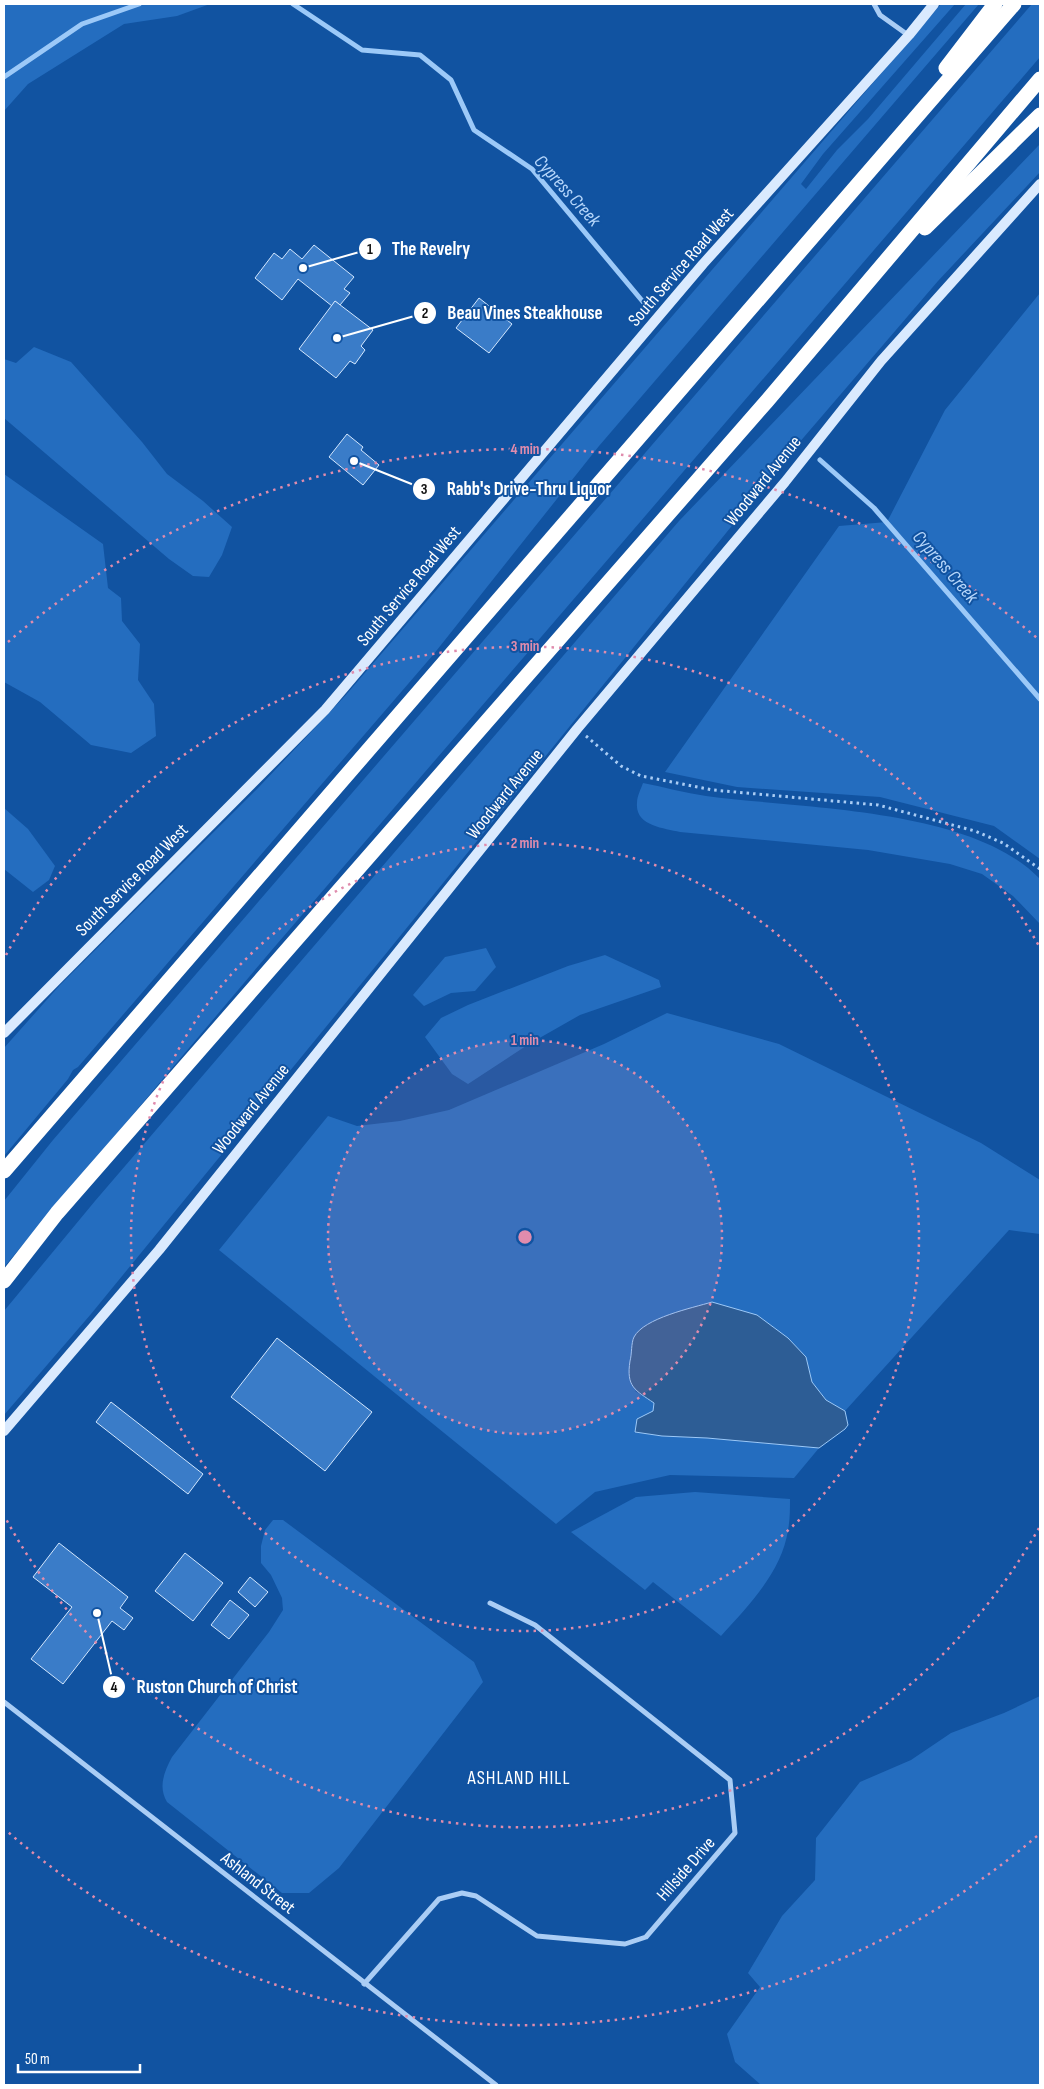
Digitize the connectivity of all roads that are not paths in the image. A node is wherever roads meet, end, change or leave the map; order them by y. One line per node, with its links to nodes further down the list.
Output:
1 (874, 4): 5 (street)
2 (934, 4): 5 (main road, South Service Road West)
3 (996, 4): 9 (highway)
4 (1014, 4): 9 (highway)
5 (909, 36): 11 (main road, South Service Road West)
6 (1040, 79): 10 (highway)
7 (1040, 115): 10 (highway)
8 (1040, 184): 14 (main road, Woodward Avenue)
9 (839, 207): 12 (highway)
10 (853, 300): 13 (highway)
11 (4, 1034)
12 (4, 1171)
13 (4, 1281)
14 (4, 1431)
15 (490, 1603): 17 (street, Hillside Drive)
16 (4, 1702): 17 (street, Ashland Street)
17 (364, 1984): 18 (street, Ashland Street)
18 (496, 2085)

